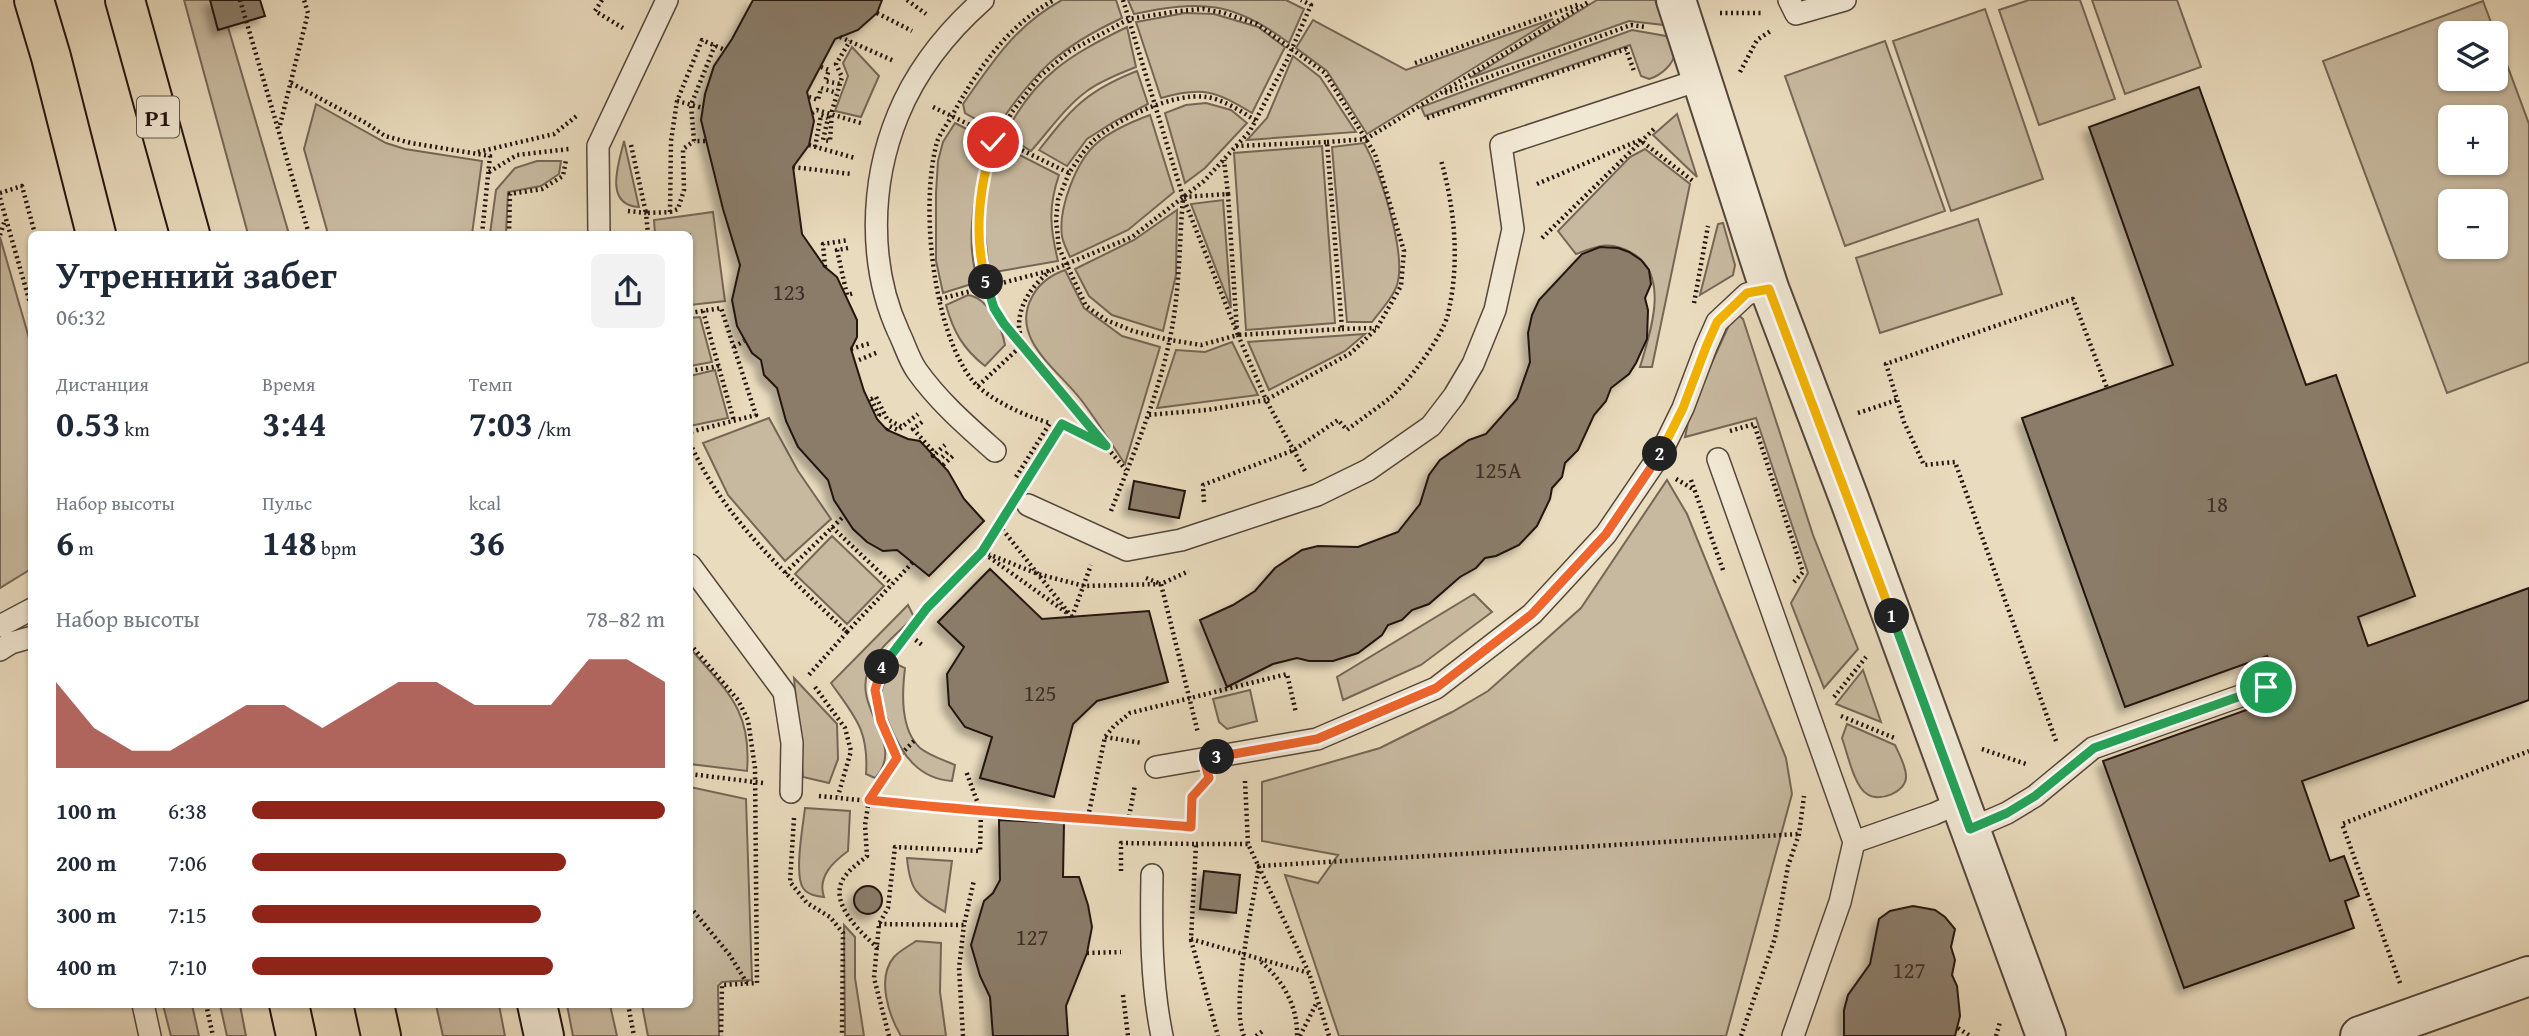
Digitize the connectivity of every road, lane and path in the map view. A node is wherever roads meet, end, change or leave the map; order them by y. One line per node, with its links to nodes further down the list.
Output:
1 (7, 0): 28 (main road)
2 (34, 0): 28 (main road)
3 (125, 0): 81 (main road, Р1)
4 (240, 0): 51 (path)
5 (304, 0): 34 (path)
6 (602, 0): 21 (path)
7 (667, 0): 85 (lane)
8 (907, 0): 18 (path)
9 (983, 0): 37 (lane)
10 (1054, 0): 47 (path)
11 (1123, 0): 20 (path)
12 (1301, 0): 26 (path)
13 (1590, 0): 30 (path); 39 (path)
14 (1845, 0): 15 (lane)
15 (1792, 7): 17 (path); 33 (path)
16 (877, 13): 22 (path)
17 (1716, 13)
18 (926, 14)
19 (1667, 15): 33 (street); 39 (path)
20 (1129, 19): 26 (path); 42 (path); 53 (path)
21 (627, 31)
22 (912, 31)
23 (841, 37): 24 (path)
24 (850, 41): 29 (path); 35 (path)
25 (715, 45): 27 (path); 40 (path); 41 (path)
26 (1291, 48): 49 (path); 54 (path)
27 (725, 50)
28 (51, 57): 80 (main road)
29 (895, 61)
30 (1415, 63)
31 (821, 67): 35 (path)
32 (1634, 73): 48 (path)
33 (1718, 80): 93 (street); 135 (lane)
34 (290, 83): 51 (path); 64 (path)
35 (840, 84): 36 (path)
36 (837, 93): 38 (path); 46 (path)
37 (908, 95): 47 (path); 128 (lane)
38 (809, 97)
39 (1435, 97): 54 (path)
40 (677, 101): 41 (path); 76 (path)
41 (691, 105): 43 (path); 56 (path)
42 (1155, 106): 49 (path); 70 (path); 74 (path)
43 (702, 107)
44 (583, 111): 64 (path)
45 (812, 113): 46 (path)
46 (832, 115): 50 (path); 61 (path)
47 (952, 116): 53 (path); 95 (path)
48 (1427, 118)
49 (1256, 121): 60 (path)
50 (871, 126)
51 (280, 128): 82 (path)
52 (629, 134): 76 (path)
53 (998, 138): 70 (path); 92 (path)
54 (1366, 139): 58 (path); 100 (path)
55 (1640, 140): 88 (path)
56 (694, 141): 57 (path); 76 (path)
57 (705, 141)
58 (1327, 142): 60 (path); 101 (path)
59 (809, 145): 61 (path)
60 (1236, 146): 65 (path)
61 (815, 147): 66 (path)
62 (569, 149): 84 (path)
63 (536, 151): 69 (path)
64 (475, 152): 69 (path)
65 (1224, 159): 73 (path); 74 (path)
66 (860, 160)
67 (1441, 160): 127 (path)
68 (793, 167): 71 (path)
69 (488, 173): 83 (path)
70 (1069, 173): 89 (path)
71 (859, 175)
72 (0, 192): 79 (path)
73 (1228, 194): 74 (path); 103 (path)
74 (1183, 197): 89 (path); 103 (path); 104 (path)
75 (0, 198): 77 (path)
76 (670, 212)
77 (6, 219): 86 (path); 94 (path)
78 (1709, 221): 96 (path)
79 (34, 231)
80 (95, 231)
81 (189, 231)
82 (308, 231)
83 (482, 231)
84 (509, 231)
85 (599, 231)
86 (0, 234)
87 (857, 239): 90 (path)
88 (1534, 246)
89 (1066, 265): 91 (path); 104 (path)
90 (825, 267)
91 (1052, 270): 92 (path); 108 (path)
92 (987, 285): 95 (path); 108 (path)
93 (1769, 289): 172 (lane); 182 (street)
94 (28, 296)
95 (940, 299): 112 (path)
96 (1694, 305)
97 (703, 311): 98 (path); 102 (path); 110 (path)
98 (693, 313)
99 (737, 326): 102 (path)
100 (1377, 328): 101 (path); 114 (path)
101 (1342, 329): 103 (path)
102 (728, 330): 107 (path)
103 (1238, 335): 104 (path); 114 (path)
104 (1170, 340): 116 (path)
105 (744, 341): 107 (path)
106 (868, 344): 109 (path)
107 (734, 347): 119 (path)
108 (1023, 348): 112 (path); 125 (path)
109 (851, 349)
110 (719, 366): 111 (path); 119 (path)
111 (693, 370)
112 (978, 386): 120 (path)
113 (2107, 388): 115 (path)
114 (1266, 400): 116 (path); 127 (path)
115 (1897, 400): 117 (path); 168 (path)
116 (1147, 415): 130 (path)
117 (1850, 415)
118 (876, 417): 121 (path)
119 (734, 421): 123 (path)
120 (1050, 423)
121 (887, 430)
122 (929, 430): 124 (path)
123 (693, 431)
124 (937, 438)
125 (1106, 446): 133 (path); 135 (path)
126 (693, 448): 144 (path)
127 (1294, 450): 136 (path)
128 (995, 451)
129 (953, 455): 132 (path)
130 (1131, 458)
131 (1718, 459): 185 (lane)
132 (943, 465)
133 (1126, 471)
134 (1690, 478): 145 (path)
135 (1027, 495)
136 (1203, 510)
137 (844, 516): 140 (path)
138 (1006, 516): 139 (path)
139 (999, 525): 141 (path); 141 (path)
140 (832, 527): 144 (path); 146 (path)
141 (982, 552): 151 (path)
142 (912, 562): 146 (path)
143 (693, 570): 179 (lane)
144 (785, 573): 150 (path)
145 (1726, 578)
146 (892, 584): 150 (path)
147 (1161, 584): 158 (path)
148 (28, 611): 149 (lane)
149 (0, 626)
150 (847, 632): 177 (path)
151 (907, 633): 153 (path); 169 (path)
152 (28, 638): 155 (lane)
153 (922, 645)
154 (693, 648): 175 (path)
155 (0, 650)
156 (1867, 655): 159 (path)
157 (2266, 687): 182 (lane)
158 (1190, 698): 161 (path); 162 (path); 172 (path)
159 (1833, 698)
160 (1836, 714): 164 (path)
161 (1298, 722)
162 (1105, 737): 165 (path); 183 (path)
163 (915, 740): 169 (path)
164 (1905, 742)
165 (1155, 743)
166 (1979, 748): 170 (path)
167 (2529, 751): 201 (path)
168 (2060, 752)
169 (897, 758): 180 (path)
170 (2036, 761)
171 (1156, 767): 172 (lane)
172 (1207, 768): 183 (path); 187 (path)
173 (966, 771): 181 (path)
174 (693, 774): 175 (path)
175 (755, 781): 200 (path)
176 (1804, 794): 184 (path)
177 (838, 796)
178 (849, 798): 180 (path)
179 (793, 800): 218 (path)
180 (869, 800): 181 (path); 195 (path)
181 (981, 812): 183 (path); 192 (path)
182 (1965, 815): 185 (lane); 230 (street)
183 (1088, 817)
184 (1798, 834): 188 (path); 227 (path)
185 (1854, 842): 228 (lane)
186 (1196, 844): 187 (path)
187 (1248, 844): 188 (path)
188 (1259, 866): 202 (path); 223 (path)
189 (1152, 875): 221 (lane)
190 (974, 880): 193 (path)
191 (693, 911): 200 (path)
192 (879, 924): 193 (path); 195 (path)
193 (964, 925): 220 (path)
194 (1191, 939): 222 (path)
195 (878, 948): 219 (path)
196 (1121, 951): 197 (path)
197 (1087, 953)
198 (1258, 959): 225 (path)
199 (2529, 976): 231 (street)
200 (747, 984): 217 (path)
201 (2403, 990)
202 (1318, 1001): 225 (path); 226 (path)
203 (145, 1008): 211 (lane)
204 (207, 1008): 212 (path)
205 (290, 1008): 213 (main road)
206 (375, 1008): 214 (main road)
207 (538, 1008): 215 (street)
208 (629, 1008): 216 (path)
209 (1958, 1028): 229 (path)
210 (1264, 1030): 224 (path)
211 (150, 1036)
212 (213, 1036)
213 (296, 1036)
214 (381, 1036)
215 (544, 1036)
216 (634, 1036)
217 (721, 1036)
218 (842, 1036)
219 (889, 1036)
220 (964, 1036)
221 (1162, 1036)
222 (1218, 1036)
223 (1244, 1036)
224 (1256, 1036)
225 (1299, 1036)
226 (1329, 1036)
227 (1741, 1036)
228 (1793, 1036)
229 (1970, 1036)
230 (2046, 1036)
231 (2360, 1036)

